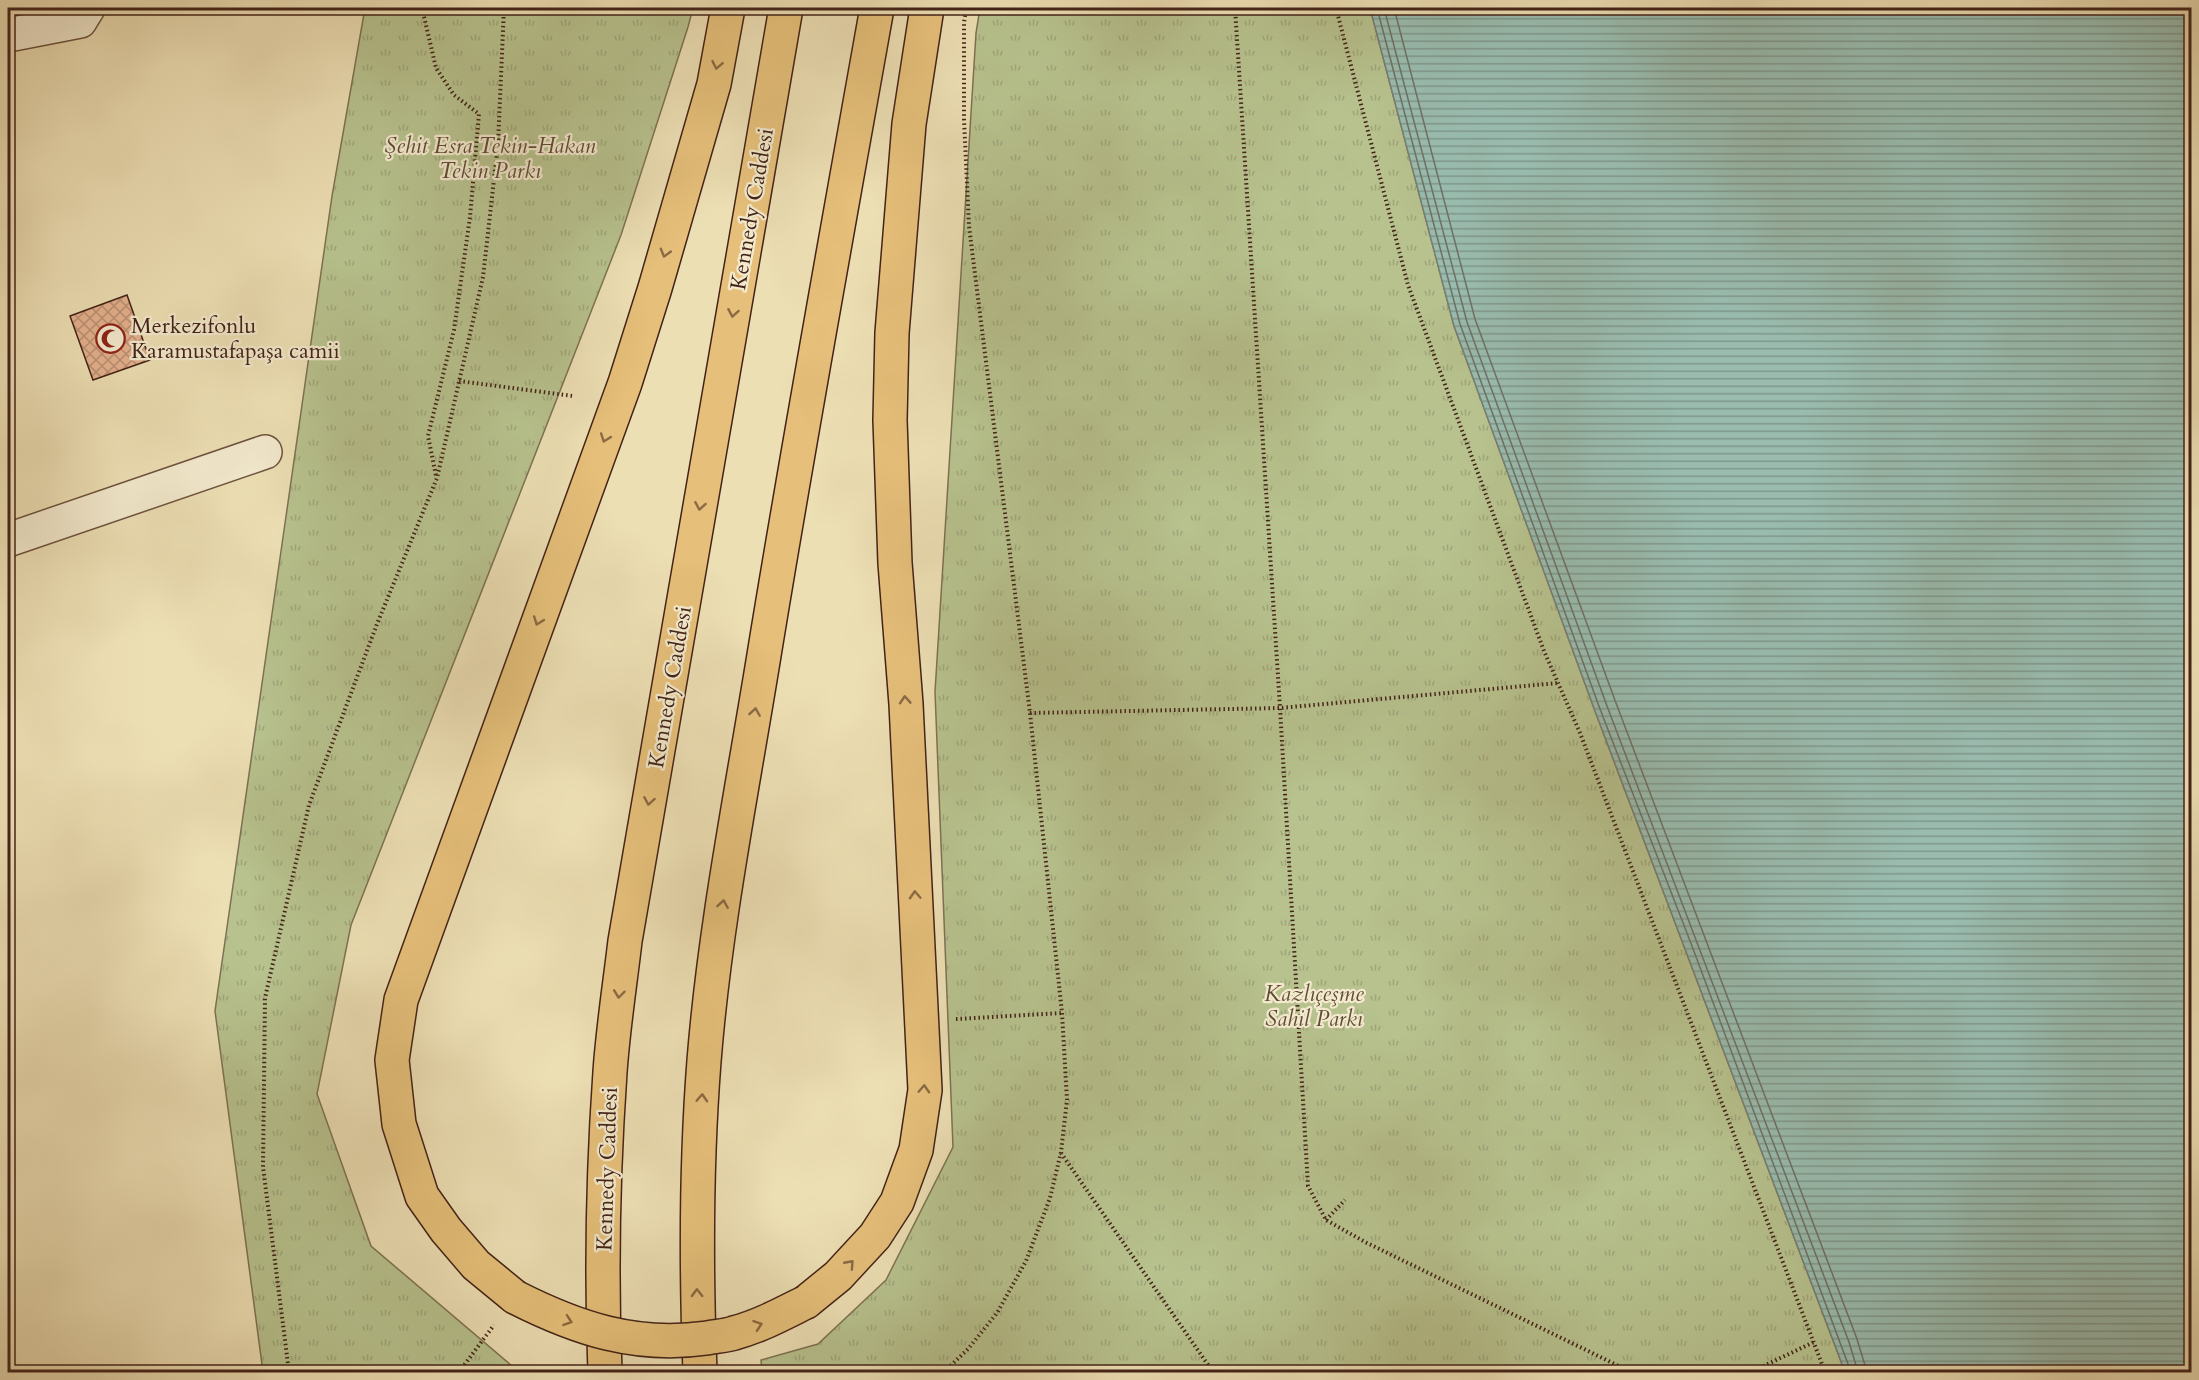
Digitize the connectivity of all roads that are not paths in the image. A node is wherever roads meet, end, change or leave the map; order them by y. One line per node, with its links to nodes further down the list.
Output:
1 (88, 8): 6 (street)
2 (728, 8): 5 (highway, one-way to 5, bridge)
3 (786, 8): 9 (highway, Kennedy Caddesi, one-way to 9)
4 (877, 8): 10 (highway, one-way to 4)
5 (927, 8)
6 (8, 35)
7 (265, 452): 8 (street)
8 (8, 540)
9 (605, 1372)
10 (700, 1372)

